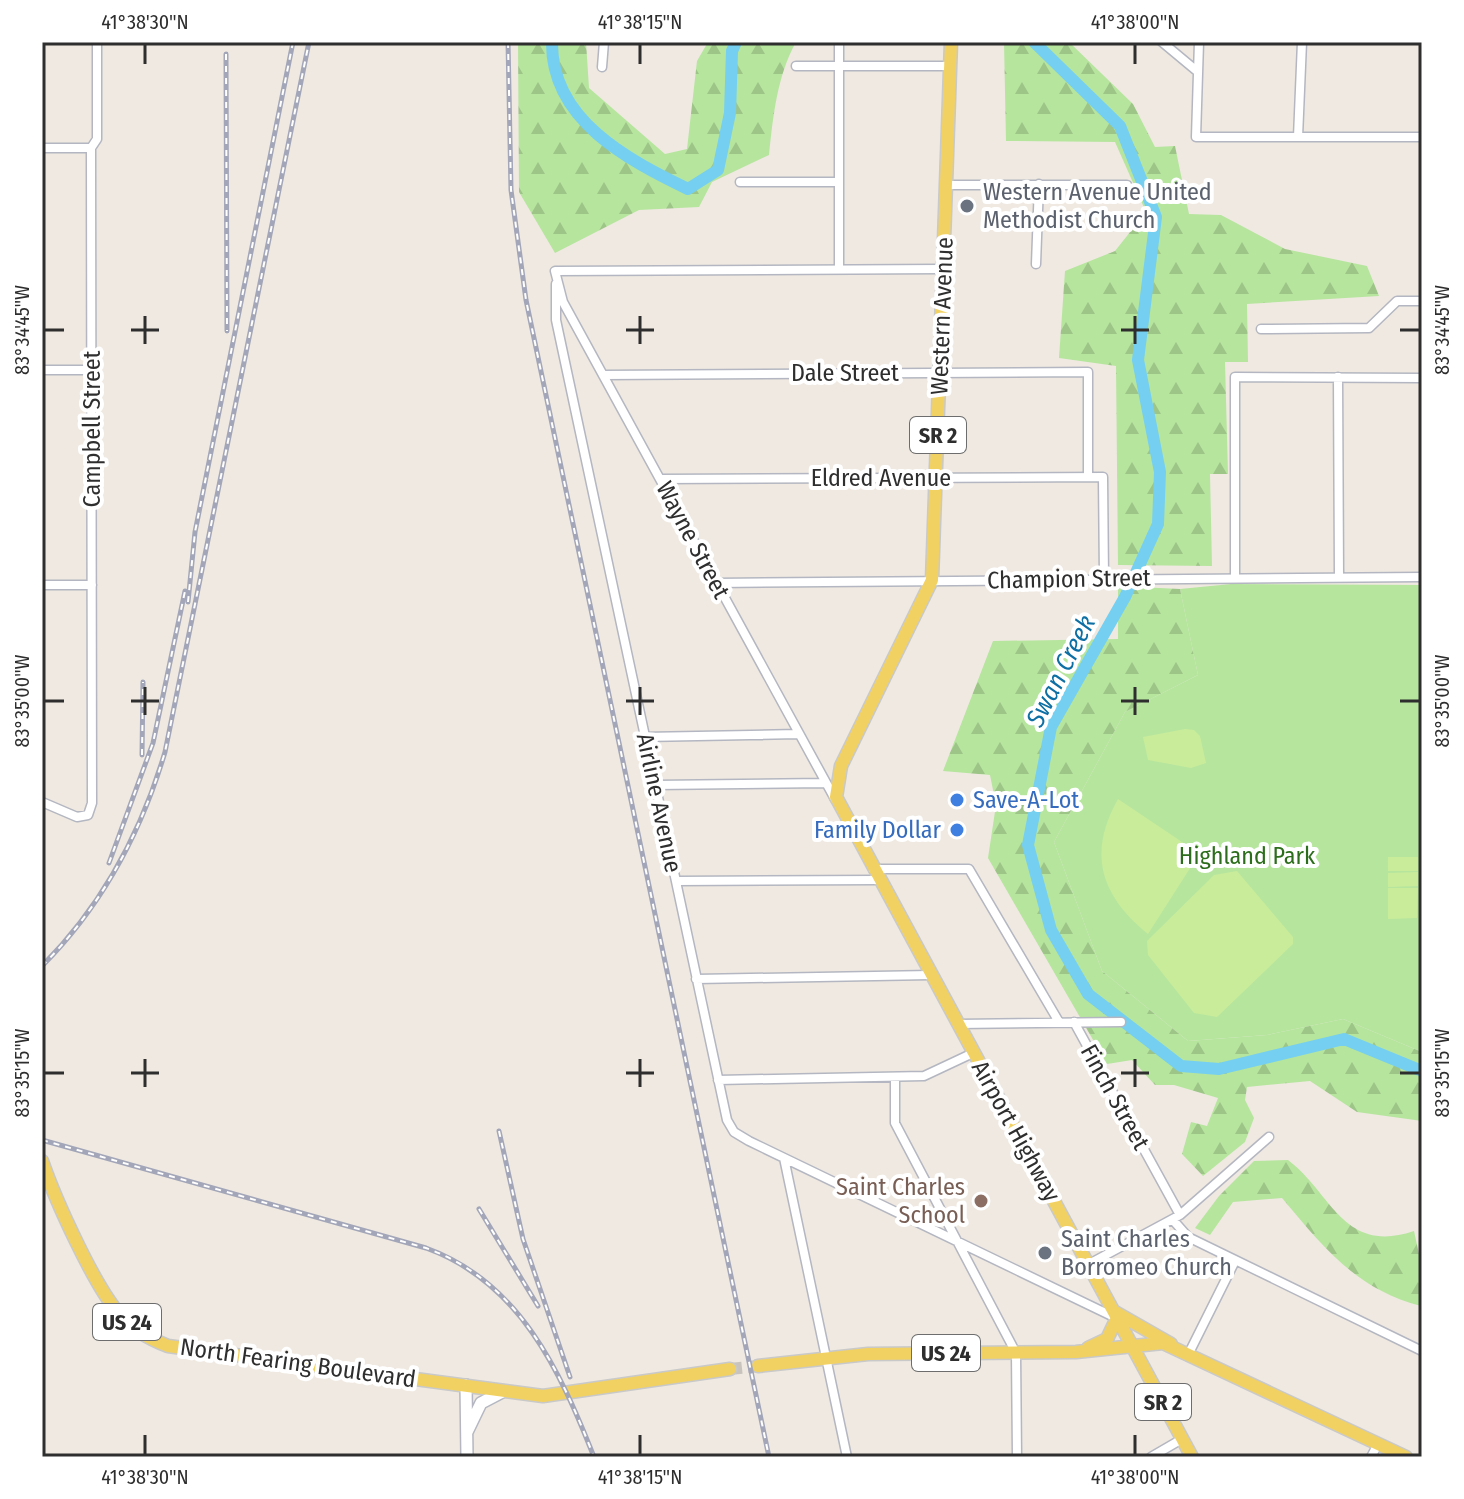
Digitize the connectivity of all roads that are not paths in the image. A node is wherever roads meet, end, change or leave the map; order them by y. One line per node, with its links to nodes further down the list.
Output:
1 (97, 42): 16 (street, Campbell Street)
2 (604, 42): 11 (street)
3 (839, 42): 9 (street)
4 (951, 42): 10 (main road, Western Avenue / SR 2)
5 (1162, 42): 12 (street)
6 (1199, 42): 12 (street)
7 (1302, 42): 13 (street)
8 (796, 66): 9 (street)
9 (838, 66): 10 (street); 18 (street)
10 (950, 66): 20 (main road, Western Avenue / SR 2)
11 (602, 67)
12 (1198, 72): 13 (street)
13 (1298, 137): 14 (street)
14 (1422, 137)
15 (42, 148): 16 (street)
16 (91, 148): 29 (street, Campbell Street)
17 (740, 182): 18 (street)
18 (838, 182): 23 (street)
19 (1039, 184): 20 (street); 21 (street); 22 (street)
20 (947, 185): 24 (main road, Western Avenue / SR 2)
21 (1127, 185)
22 (1036, 264)
23 (839, 269): 24 (street); 25 (street, Wayne Street)
24 (943, 269): 30 (main road, Western Avenue / SR 2)
25 (556, 284): 31 (street, Wayne Street); 46 (street, Airline Avenue)
26 (1422, 301): 27 (street)
27 (1261, 329)
28 (42, 370): 29 (street)
29 (91, 370): 44 (street, Campbell Street)
30 (940, 373): 31 (street, Dale Street); 34 (street, Dale Street); 35 (main road, Western Avenue / SR 2)
31 (603, 375): 36 (street, Wayne Street)
32 (1338, 377): 33 (street); 37 (street); 38 (street)
33 (1422, 378)
34 (1088, 477): 35 (street, Eldred Avenue); 40 (street, Eldred Avenue)
35 (936, 478): 36 (street, Eldred Avenue); 41 (main road, Western Avenue / SR 2)
36 (660, 479): 42 (street, Wayne Street)
37 (1235, 577): 38 (street, Champion Street); 40 (street, Champion Street)
38 (1339, 577): 39 (street, Champion Street)
39 (1422, 577)
40 (1104, 578): 41 (street, Champion Street)
41 (932, 580): 42 (street, Champion Street); 50 (main road, Western Avenue / SR 2)
42 (716, 583): 45 (street, Wayne Street)
43 (42, 585): 44 (street)
44 (92, 585): 49 (street, Campbell Street)
45 (798, 734): 46 (street); 47 (street, Wayne Street)
46 (644, 737): 48 (street, Airline Avenue)
47 (825, 783): 48 (street); 50 (street, Wayne Street)
48 (655, 785): 52 (street, Airline Avenue)
49 (42, 802)
50 (839, 806): 51 (main road, Airport Highway / SR 2)
51 (876, 874): 52 (street); 53 (main road, Airport Highway / SR 2); 55 (street, Finch Street)
52 (676, 881): 54 (street, Airline Avenue)
53 (931, 975): 54 (street); 58 (main road, Airport Highway / SR 2)
54 (696, 979): 61 (street, Airline Avenue)
55 (1059, 1022): 56 (street, Finch Street); 58 (street)
56 (1074, 1022): 57 (street); 65 (street, Finch Street)
57 (1121, 1022)
58 (958, 1024): 59 (main road, Airport Highway / SR 2)
59 (973, 1053): 60 (street); 68 (main road, Airport Highway / SR 2)
60 (895, 1077): 61 (street); 66 (street)
61 (718, 1080): 63 (street, Airline Avenue)
62 (1269, 1137): 65 (street)
63 (784, 1158): 66 (street); 76 (street)
64 (42, 1161): 79 (main road, North Fearing Boulevard / US 24)
65 (1177, 1218): 67 (street); 68 (street)
66 (959, 1242): 69 (street); 74 (street)
67 (1235, 1261): 72 (street); 75 (street)
68 (1089, 1264): 69 (main road, Airport Highway / SR 2)
69 (1115, 1315): 70 (main road); 71 (main road, Airport Highway / SR 2); 73 (main road)
70 (1174, 1346): 71 (main road, US 24); 75 (main road, US 24)
71 (1134, 1347): 73 (main road, US 24); 82 (main road, Airport Highway / SR 2)
72 (1422, 1351)
73 (1076, 1352): 74 (main road, US 24)
74 (1016, 1353): 76 (main road, US 24); 86 (street)
75 (1189, 1353): 83 (main road, US 24)
76 (826, 1356): 77 (main road, US 24); 85 (street)
77 (758, 1366)
78 (730, 1369): 80 (main road, US 24)
79 (466, 1385): 80 (main road, US 24); 81 (main road)
80 (504, 1391): 81 (main road)
81 (467, 1432): 84 (main road)
82 (1182, 1439): 87 (street); 88 (main road, Airport Highway / SR 2)
83 (1378, 1444): 89 (street); 90 (main road, US 24)
84 (467, 1457)
85 (847, 1457)
86 (1017, 1457)
87 (1151, 1457)
88 (1192, 1457)
89 (1371, 1457)
90 (1406, 1457)

